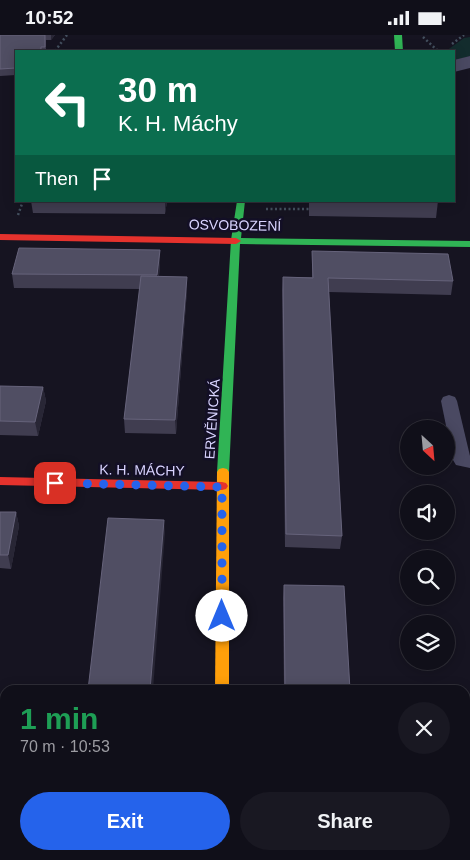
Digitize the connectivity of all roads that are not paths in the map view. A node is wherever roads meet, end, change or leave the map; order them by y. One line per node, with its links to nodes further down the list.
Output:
1 (398, 35): 2 (street)
2 (399, 50)
3 (470, 62): 4 (street)
4 (455, 66)
5 (241, 202): 7 (street, ERVĚNICKÁ)
6 (0, 237): 7 (street, OSVOBOZENÍ)
7 (236, 240): 8 (street, OSVOBOZENÍ); 12 (street, ERVĚNICKÁ)
8 (470, 244)
9 (449, 401): 10 (lane)
10 (470, 462)
11 (0, 481): 12 (street, K. H. MÁCHY)
12 (222, 487): 13 (street, ERVĚNICKÁ)
13 (222, 685)

